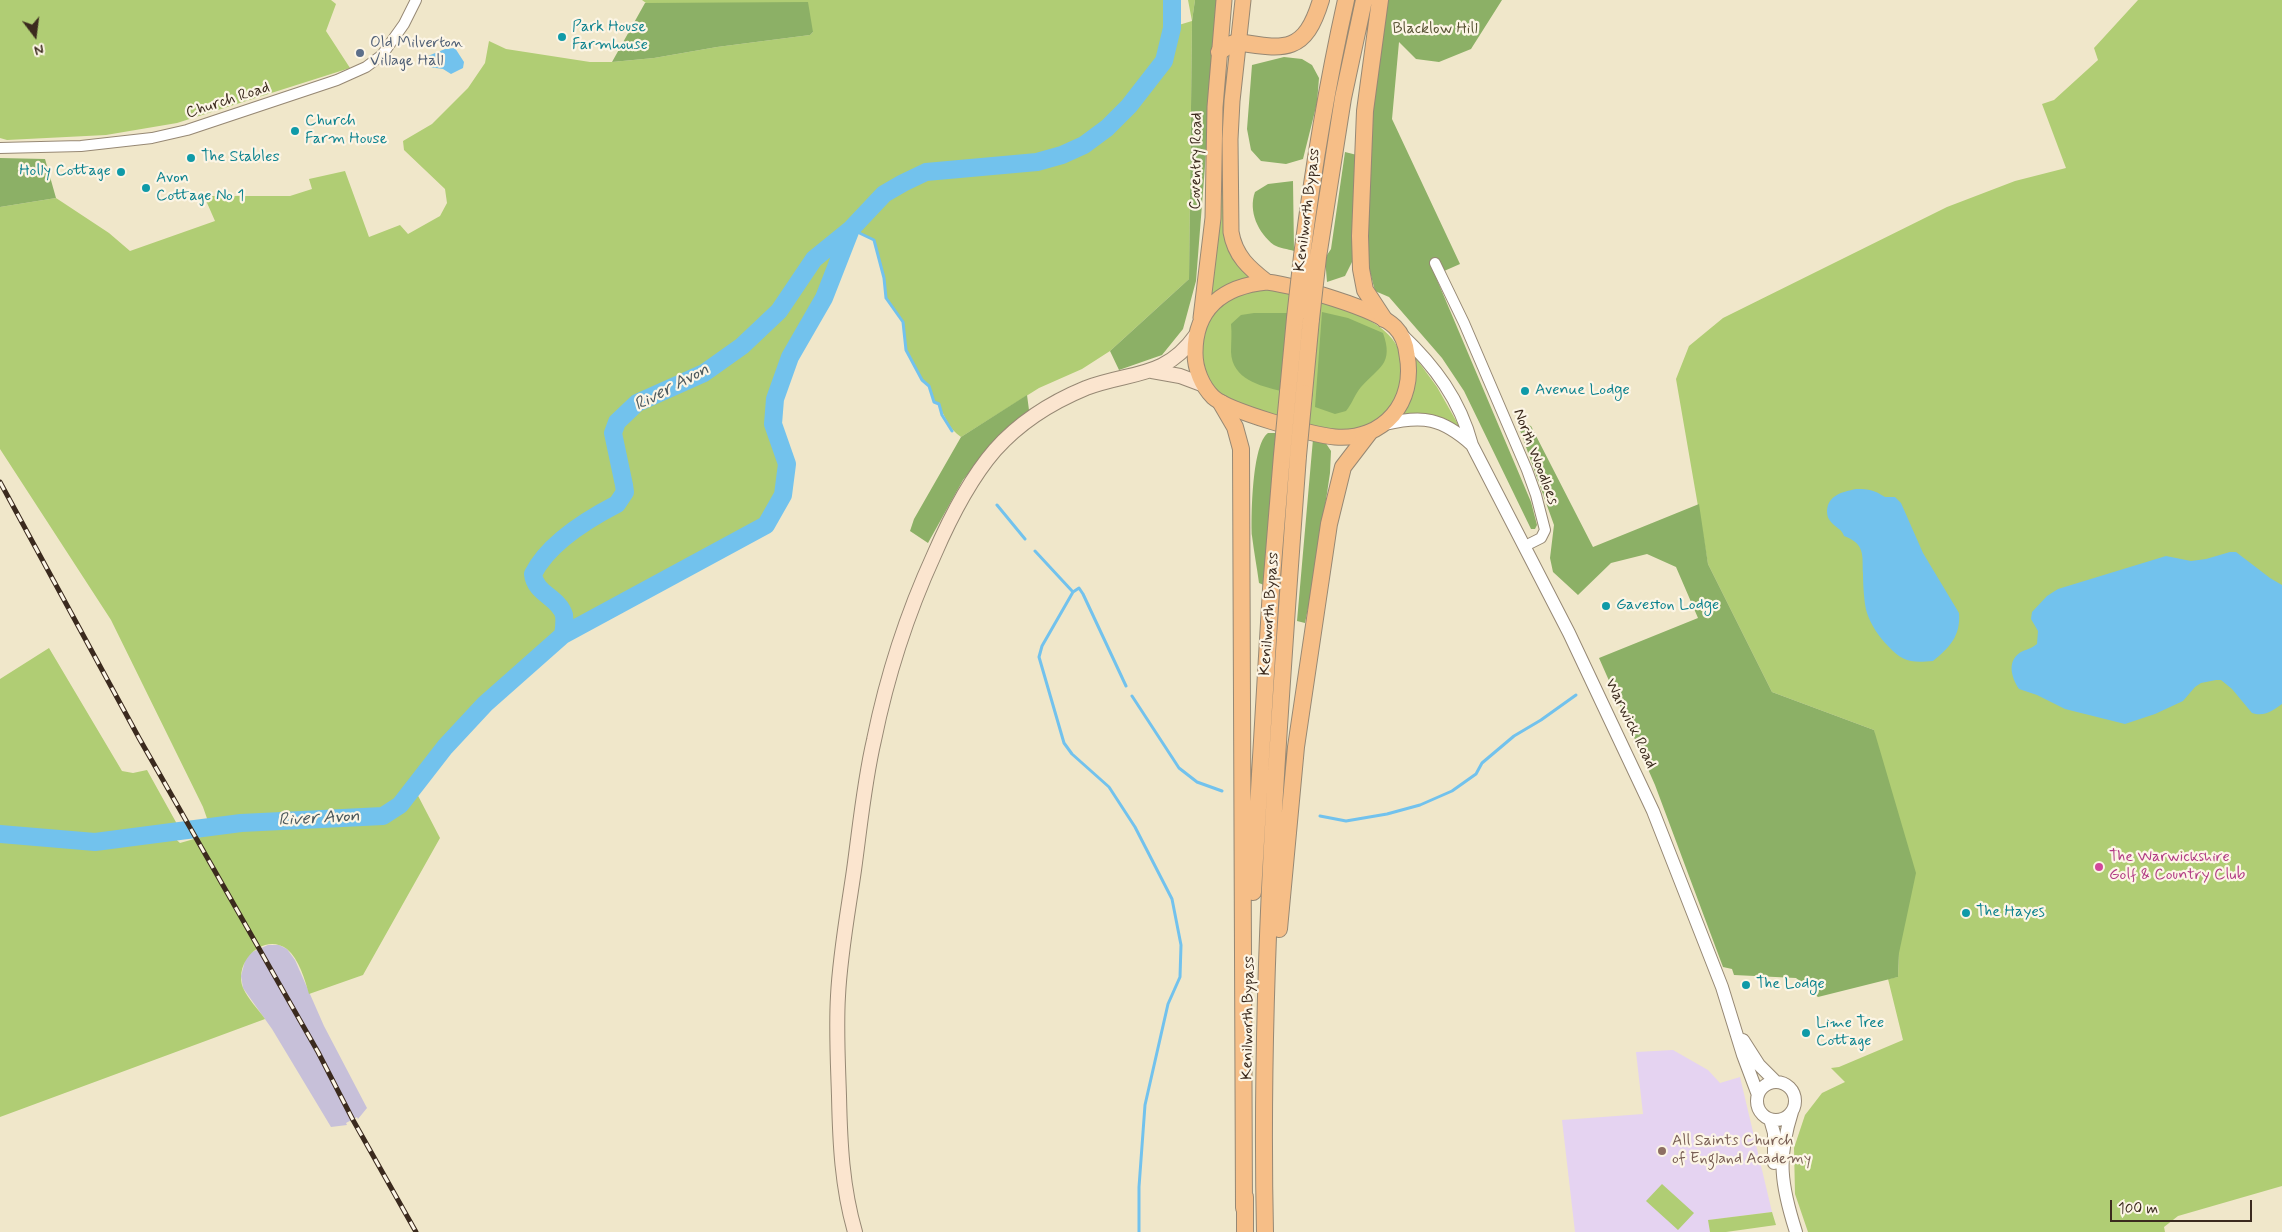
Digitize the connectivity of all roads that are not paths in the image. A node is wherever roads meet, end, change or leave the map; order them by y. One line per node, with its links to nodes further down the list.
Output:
1 (416, 0): 10 (street, Church Road)
2 (1224, 0): 9 (main road, Coventry Road)
3 (1243, 0): 8 (main road, Coventry Road)
4 (1321, 0): 8 (highway)
5 (1346, 0): 13 (highway, Kenilworth Bypass, bridge)
6 (1364, 0): 13 (highway, Kenilworth Bypass, bridge)
7 (1380, 0): 14 (highway)
8 (1237, 42): 9 (highway); 12 (main road, Coventry Road)
9 (1219, 52): 15 (main road, Coventry Road)
10 (3, 147)
11 (1435, 262): 23 (street, North Woodloes)
12 (1267, 282): 14 (main road); 15 (main road)
13 (1303, 318): 25 (highway, Kenilworth Bypass, bridge); 31 (highway, Kenilworth Bypass, bridge)
14 (1384, 319): 16 (main road)
15 (1198, 328): 17 (main road); 18 (main road, Coventry Road)
16 (1399, 332): 20 (main road); 22 (street, Warwick Road)
17 (1151, 371): 18 (main road); 32 (main road)
18 (1204, 385): 19 (main road)
19 (1221, 403): 21 (main road); 31 (highway)
20 (1385, 424): 21 (main road); 22 (street, Warwick Road)
21 (1370, 433): 25 (highway)
22 (1472, 446): 23 (street, Warwick Road)
23 (1525, 546): 24 (street, Warwick Road)
24 (1736, 1027): 26 (street, Warwick Road); 27 (street, Warwick Road)
25 (1265, 1046): 34 (highway, Kenilworth Bypass)
26 (1776, 1082): 27 (street); 28 (street)
27 (1758, 1095): 29 (street)
28 (1792, 1112): 29 (street); 30 (street)
29 (1770, 1119): 30 (street)
30 (1785, 1194): 35 (street)
31 (1244, 1208): 33 (highway, Kenilworth Bypass)
32 (856, 1232)
33 (1245, 1232)
34 (1265, 1232)
35 (1796, 1232)

